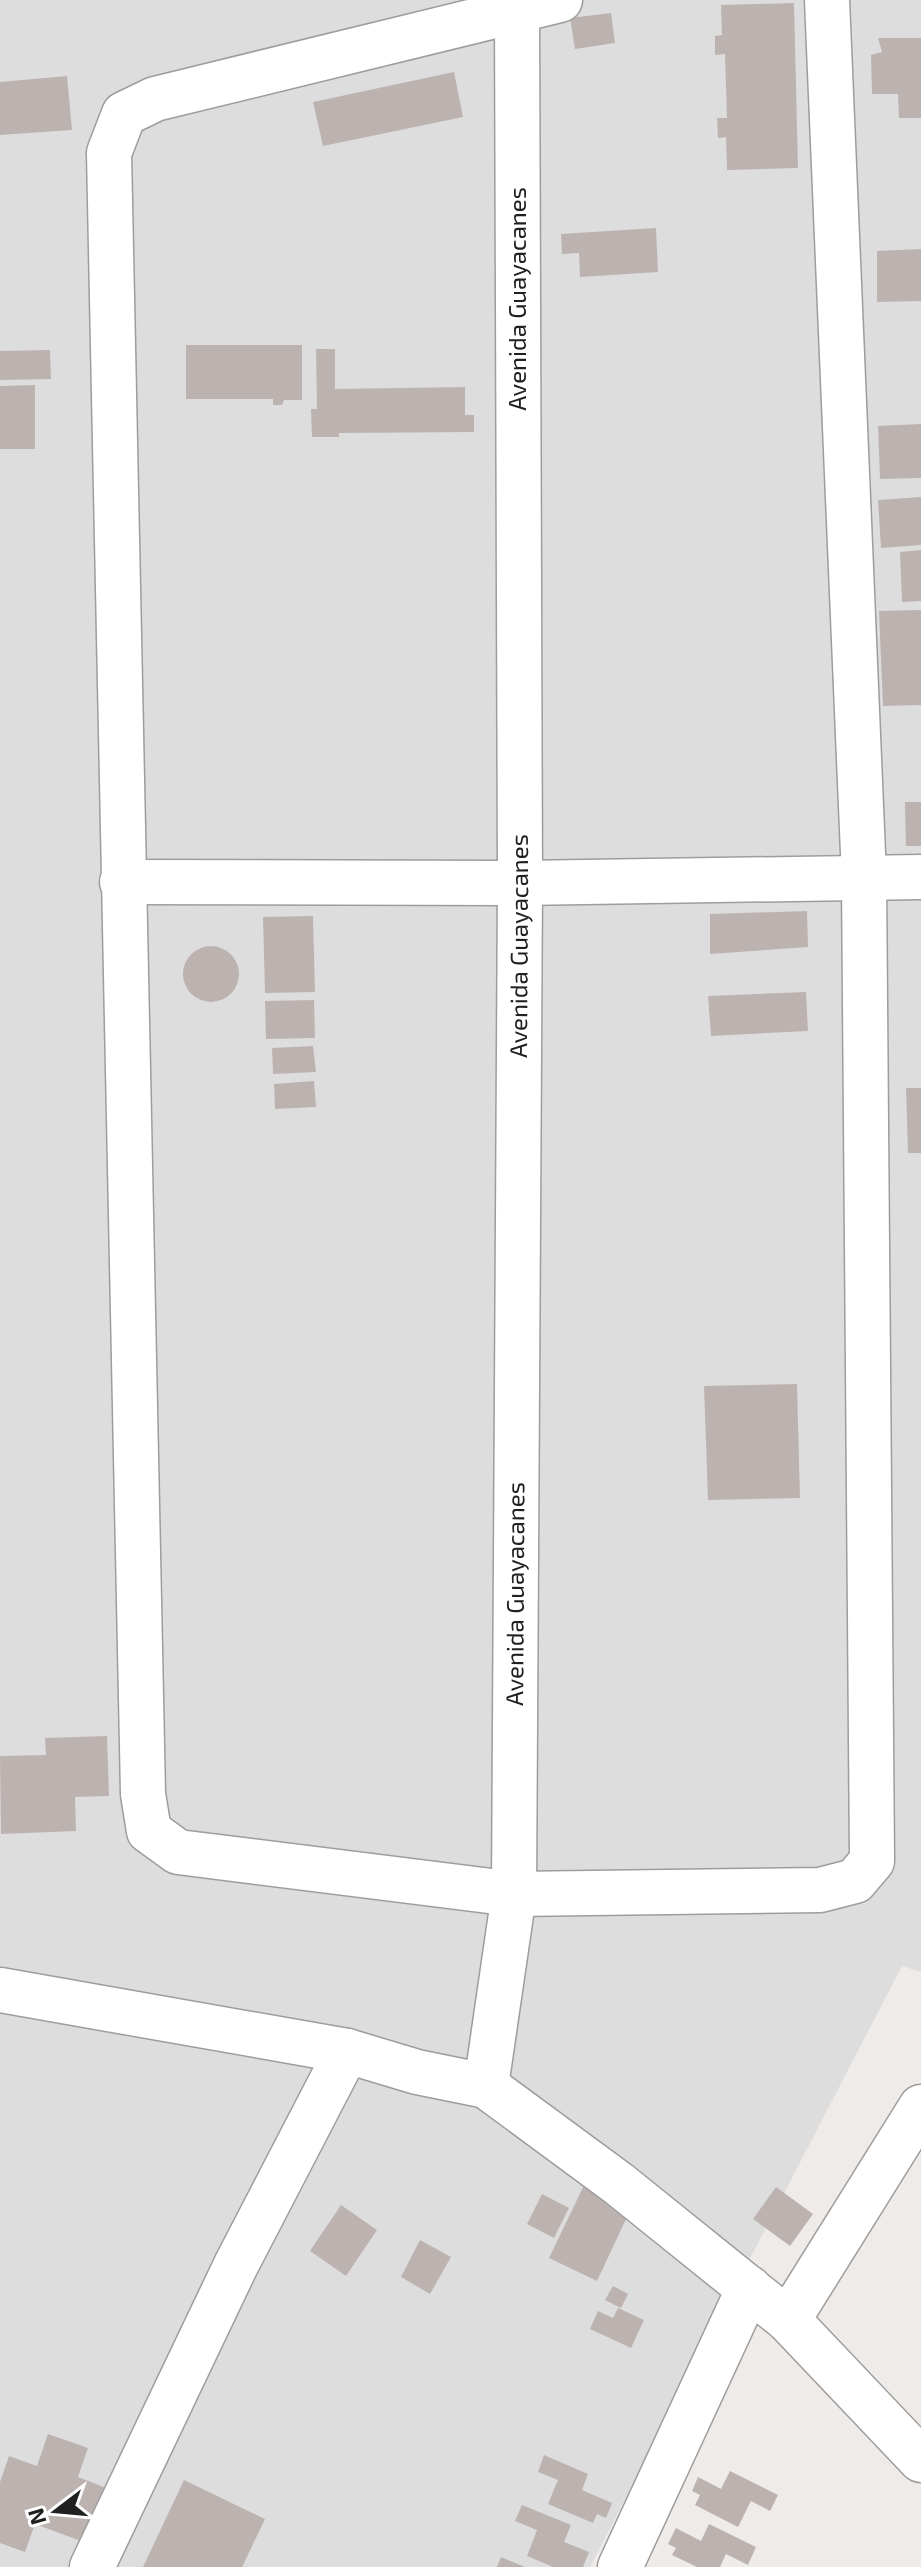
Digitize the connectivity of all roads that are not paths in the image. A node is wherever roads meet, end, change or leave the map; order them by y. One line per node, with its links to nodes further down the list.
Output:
1 (560, 0): 3 (street)
2 (827, 0): 4 (street)
3 (514, 6): 6 (street); 7 (street, Avenida Guayacanes)
4 (864, 877): 5 (street); 7 (street); 8 (street)
5 (921, 877)
6 (122, 882): 7 (street); 8 (street)
7 (520, 883): 8 (street, Avenida Guayacanes)
8 (514, 1894): 11 (street, Avenida Guayacanes)
9 (0, 1990): 10 (street)
10 (347, 2051): 11 (street); 16 (street)
11 (486, 2086): 13 (street)
12 (921, 2107): 14 (street)
13 (749, 2288): 14 (street); 17 (street)
14 (788, 2320): 15 (street)
15 (921, 2460)
16 (92, 2567)
17 (620, 2567)

